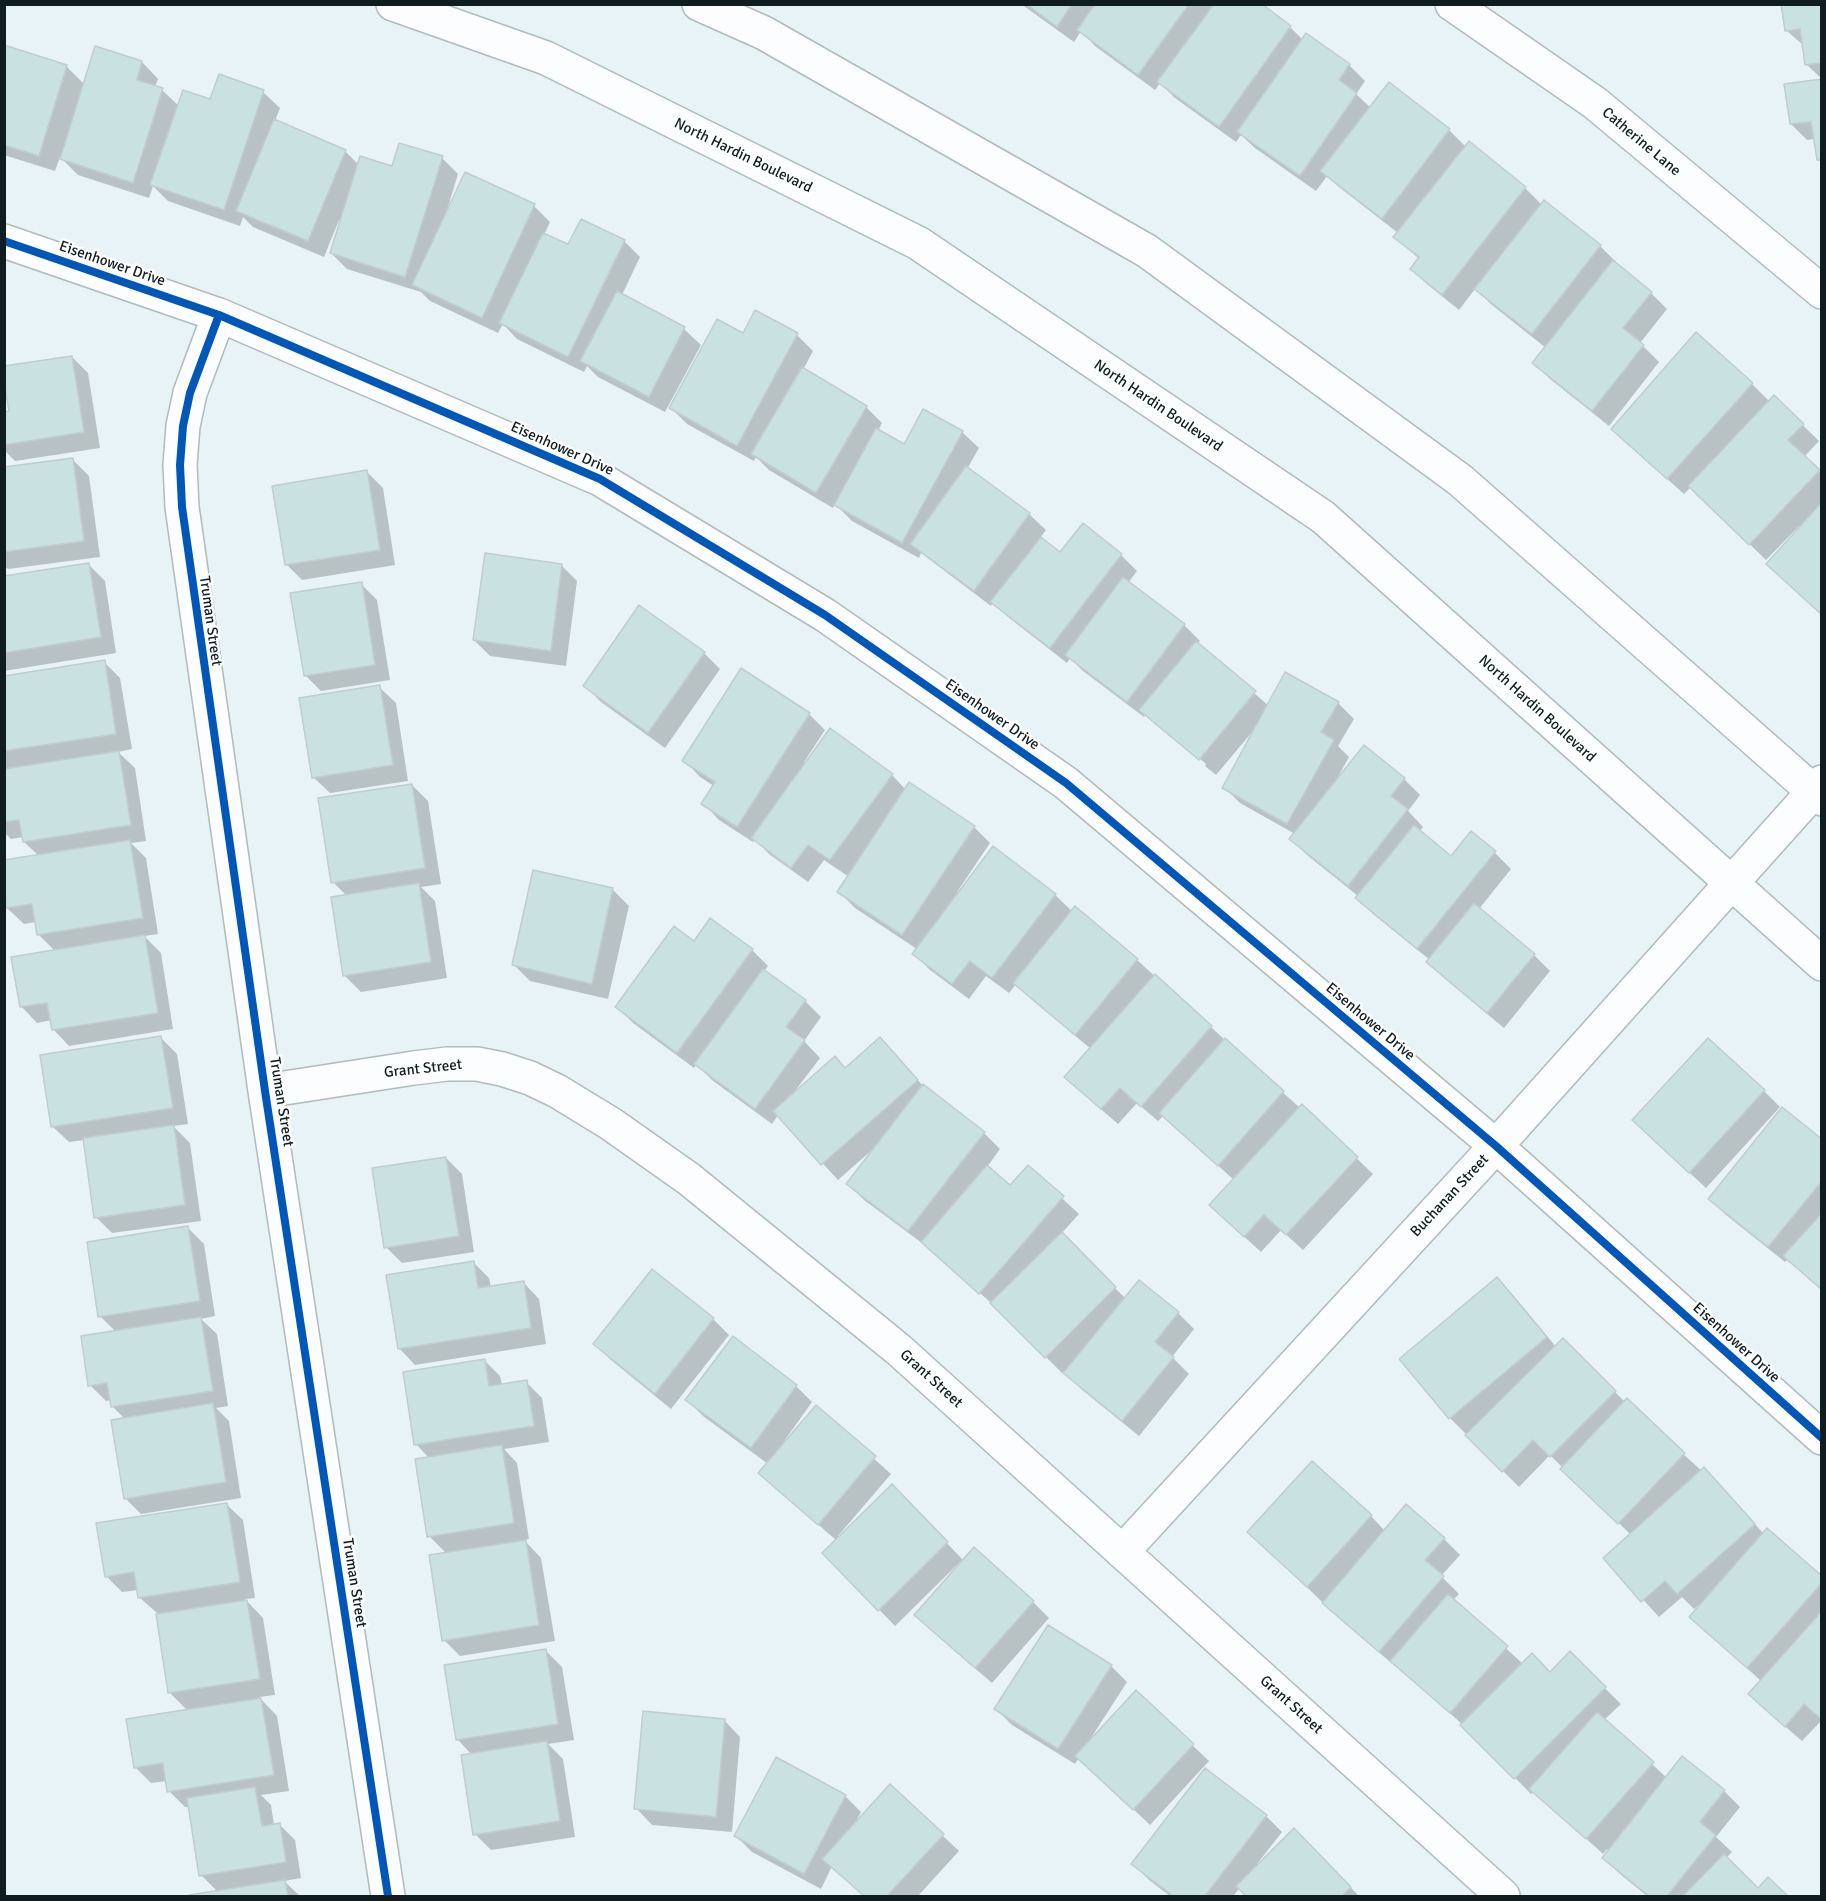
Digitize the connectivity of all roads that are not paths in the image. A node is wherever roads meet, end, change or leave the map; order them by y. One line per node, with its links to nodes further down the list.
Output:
1 (393, 4): 8 (street, North Hardin Boulevard)
2 (699, 4): 7 (street)
3 (1452, 4): 5 (street, Catherine Lane)
4 (4, 241): 6 (street, Eisenhower Drive)
5 (1821, 292)
6 (219, 315): 10 (street, Truman Street); 11 (street, Eisenhower Drive)
7 (1819, 791): 8 (street, Buchanan Street)
8 (1732, 883): 9 (street, North Hardin Boulevard); 11 (street, Buchanan Street)
9 (1821, 964)
10 (265, 1091): 13 (street, Grant Street); 14 (street, Truman Street)
11 (1496, 1146): 12 (street, Eisenhower Drive); 13 (street, Buchanan Street)
12 (1821, 1438)
13 (1122, 1552): 15 (street, Grant Street)
14 (387, 1896)
15 (1503, 1896)

